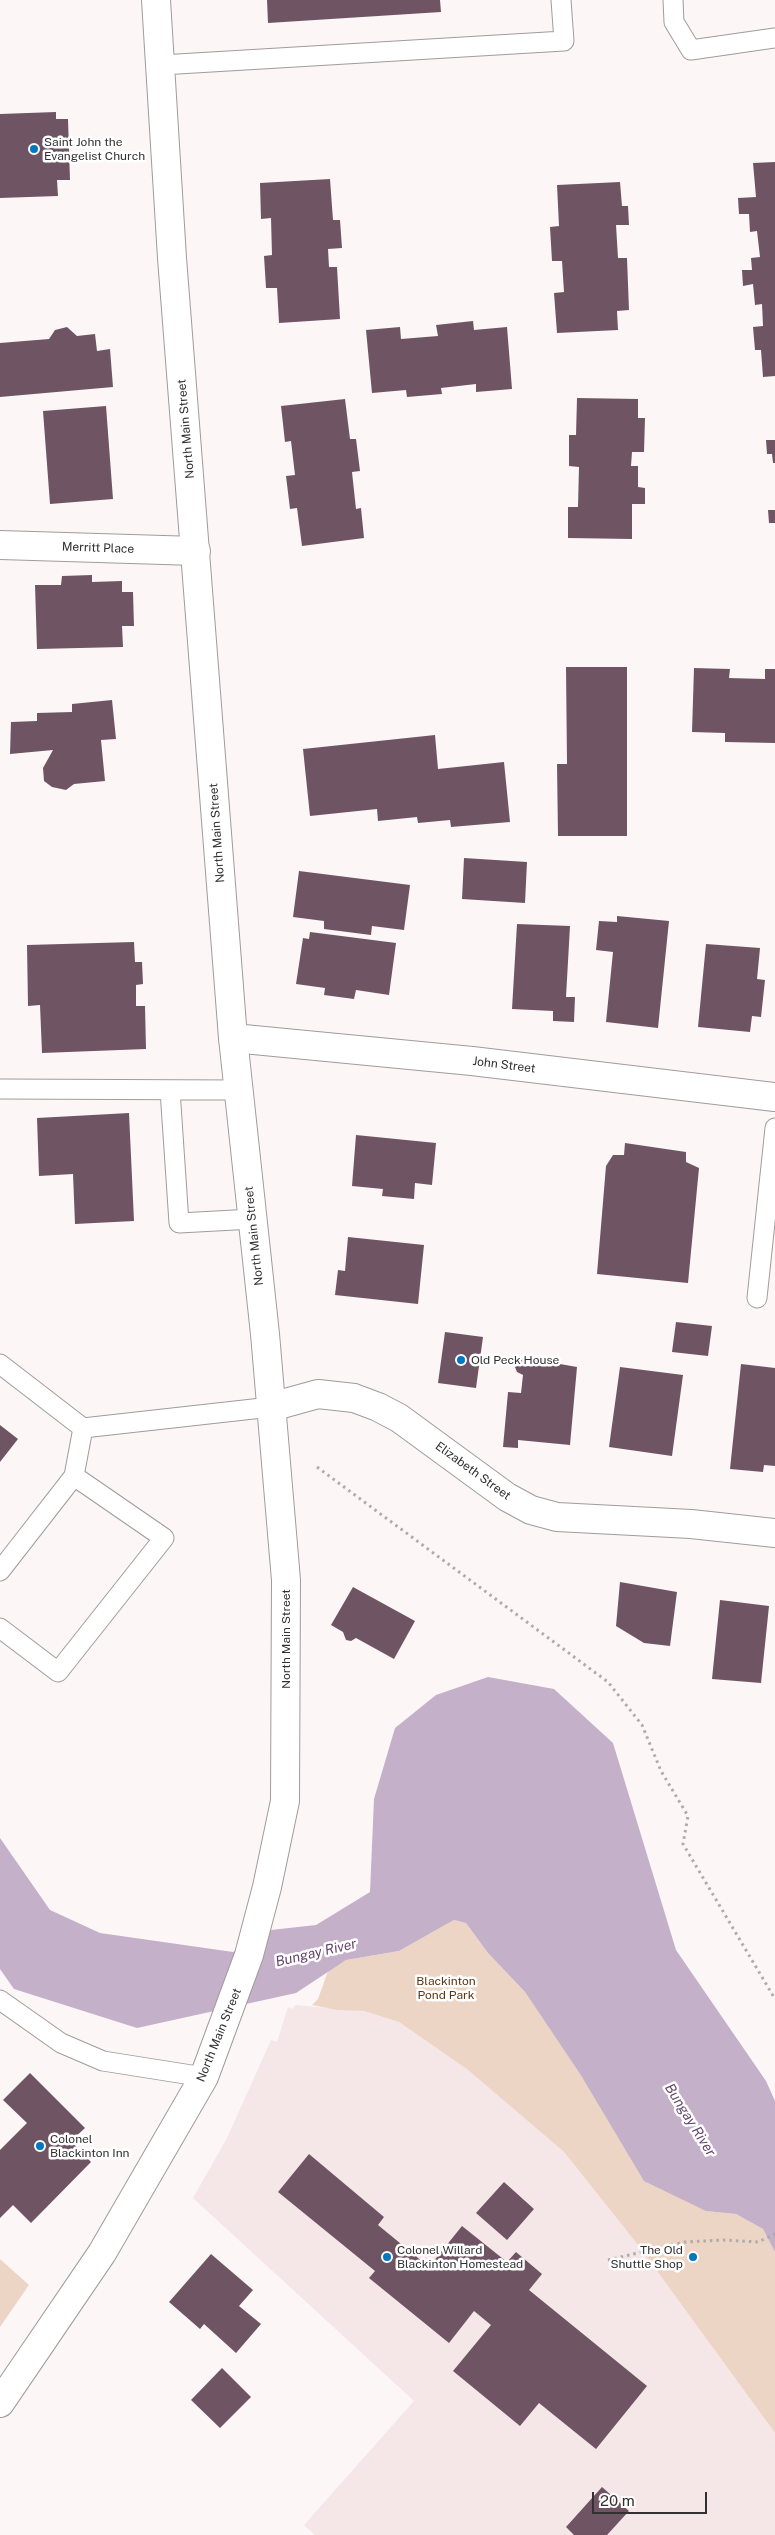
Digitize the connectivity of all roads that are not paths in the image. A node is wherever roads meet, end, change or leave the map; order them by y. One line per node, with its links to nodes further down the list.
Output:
1 (156, 0): 5 (main road, North Main Street)
2 (561, 0): 5 (lane)
3 (673, 0): 4 (lane)
4 (775, 38)
5 (160, 65): 7 (main road, North Main Street)
6 (0, 544): 7 (main road, Merritt Place)
7 (196, 550): 8 (main road, North Main Street)
8 (233, 1038): 11 (main road, North Main Street); 12 (main road, John Street)
9 (0, 1089): 10 (lane)
10 (170, 1090): 11 (lane); 14 (lane)
11 (238, 1090): 14 (main road, North Main Street)
12 (775, 1097)
13 (775, 1128): 15 (lane)
14 (253, 1219): 17 (main road, North Main Street)
15 (757, 1298)
16 (0, 1364): 18 (lane)
17 (271, 1407): 18 (lane); 20 (main road, Elizabeth Street); 24 (main road, North Main Street)
18 (83, 1428): 19 (lane)
19 (74, 1476): 21 (lane); 22 (lane)
20 (775, 1533)
21 (0, 1571)
22 (0, 1628)
23 (0, 2000): 24 (lane)
24 (204, 2077): 25 (main road, North Main Street)
25 (0, 2403)

